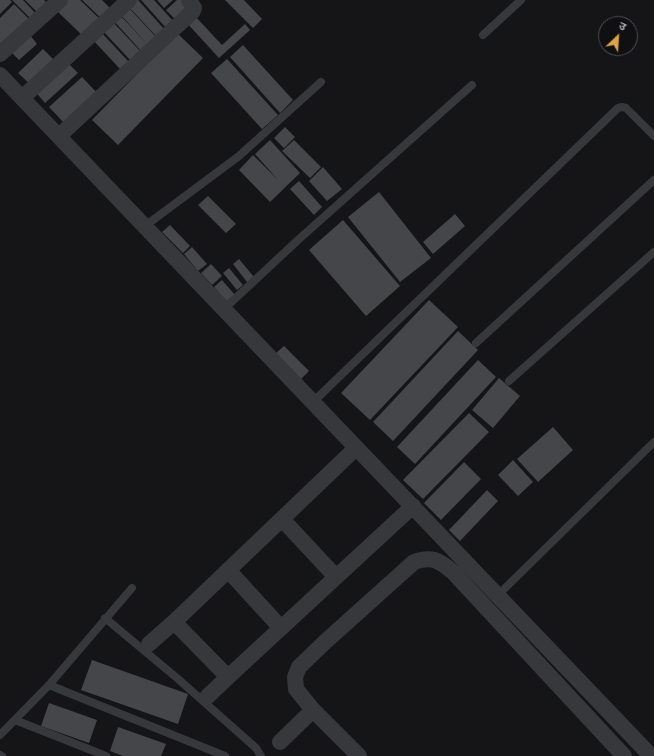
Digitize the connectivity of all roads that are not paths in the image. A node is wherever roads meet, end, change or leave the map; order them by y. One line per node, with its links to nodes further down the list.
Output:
1 (60, 0): 6 (street)
2 (129, 0): 10 (street)
3 (189, 0): 11 (street)
4 (521, 0): 5 (lane)
5 (483, 34)
6 (0, 54)
7 (0, 75): 10 (street)
8 (321, 82): 14 (lane)
9 (472, 85): 16 (lane)
10 (22, 98): 11 (street)
11 (59, 136): 14 (street)
12 (654, 136): 19 (lane)
13 (654, 180): 17 (lane)
14 (145, 226): 16 (street)
15 (654, 252): 18 (lane)
16 (224, 309): 19 (street)
17 (476, 343)
18 (509, 381)
19 (313, 402): 21 (street)
20 (654, 442): 27 (lane)
21 (356, 448): 22 (street); 23 (street)
22 (413, 506): 25 (street); 27 (street)
23 (282, 519): 24 (street); 25 (street)
24 (228, 570): 29 (street); 30 (street)
25 (336, 577): 30 (street)
26 (132, 588): 28 (lane)
27 (498, 596): 44 (street)
28 (106, 618): 33 (lane); 41 (lane)
29 (174, 622): 31 (street); 32 (street)
30 (281, 628): 32 (street)
31 (149, 644)
32 (228, 677): 34 (street)
33 (49, 685): 36 (lane); 40 (lane)
34 (207, 696)
35 (313, 710): 38 (street); 42 (street); 43 (street)
36 (15, 720): 37 (lane); 39 (lane)
37 (0, 735)
38 (280, 742)
39 (106, 756)
40 (225, 756)
41 (261, 756)
42 (359, 756)
43 (624, 756)
44 (652, 756)

